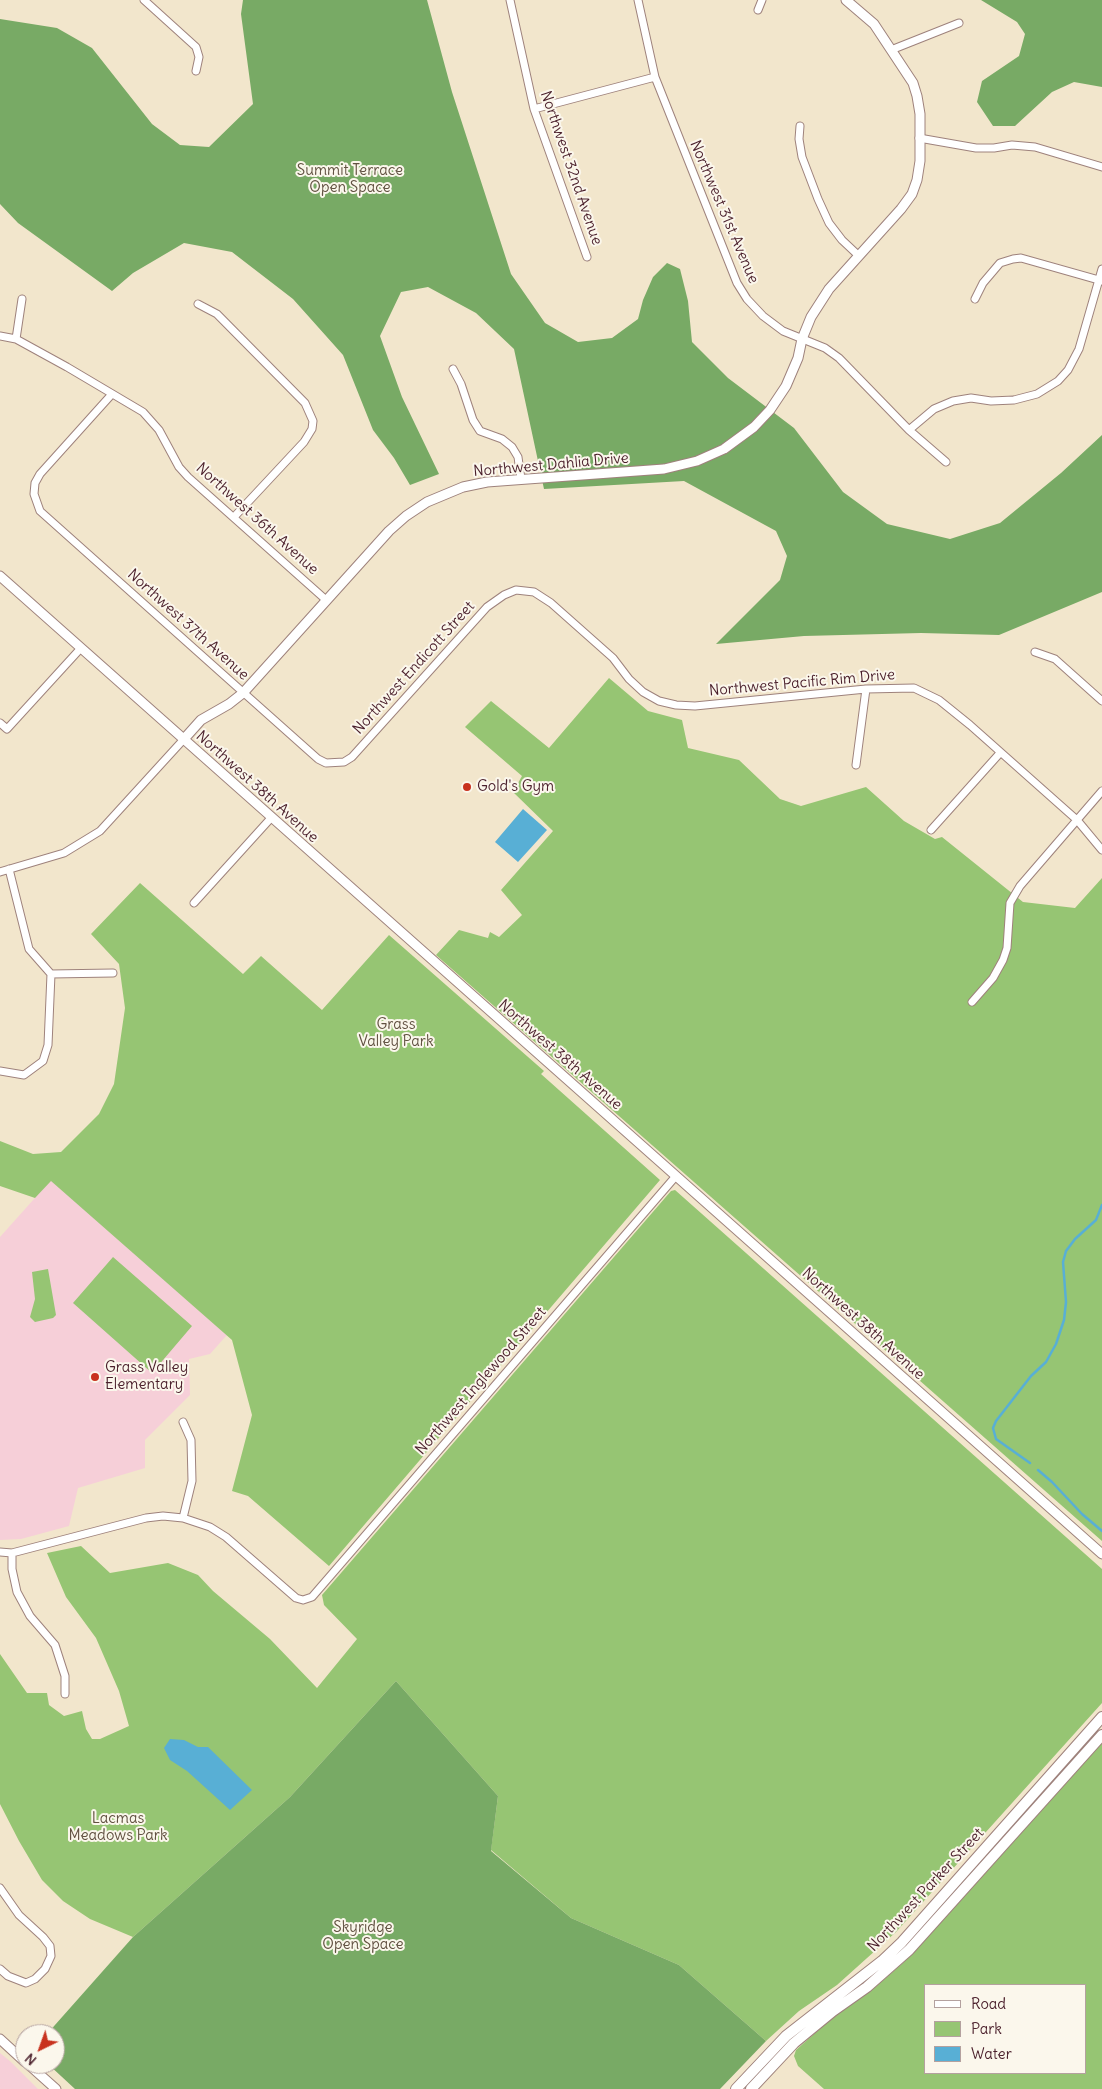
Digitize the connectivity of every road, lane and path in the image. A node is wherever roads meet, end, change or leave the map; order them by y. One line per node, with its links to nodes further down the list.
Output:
1 (144, 0): 9 (street)
2 (510, 0): 11 (street, Northwest 32nd Avenue)
3 (638, 0): 10 (street, Northwest 31st Avenue)
4 (762, 0): 6 (street)
5 (846, 0): 8 (street, Northwest Dahlia Drive)
6 (758, 10)
7 (958, 23): 8 (street)
8 (892, 50): 13 (street, Northwest Dahlia Drive)
9 (196, 71)
10 (655, 77): 11 (street); 24 (street, Northwest 31st Avenue)
11 (534, 109): 16 (street, Northwest 32nd Avenue)
12 (800, 126): 15 (street)
13 (919, 138): 14 (street); 15 (street, Northwest Dahlia Drive)
14 (1102, 167)
15 (859, 256): 24 (street, Northwest Dahlia Drive)
16 (587, 258)
17 (1102, 269): 18 (street)
18 (1100, 281): 20 (street); 27 (street)
19 (22, 299): 23 (street)
20 (975, 299)
21 (198, 304): 30 (street)
22 (0, 336): 23 (street, Northwest 36th Avenue)
23 (16, 339): 26 (street, Northwest 36th Avenue)
24 (802, 339): 27 (street, Northwest 31st Avenue); 29 (street, Northwest Dahlia Drive)
25 (453, 369): 29 (street)
26 (112, 394): 30 (street, Northwest 36th Avenue); 37 (street, Northwest 37th Avenue)
27 (909, 430): 28 (street, Northwest 31st Avenue)
28 (946, 462)
29 (521, 479): 33 (street, Northwest Dahlia Drive)
30 (234, 517): 33 (street, Northwest 36th Avenue)
31 (0, 576): 34 (street, Northwest 38th Avenue)
32 (516, 590): 36 (street, Northwest Pacific Rim Drive); 42 (street, Northwest Endicott Street)
33 (326, 599): 37 (street, Northwest Dahlia Drive)
34 (81, 648): 39 (street); 40 (street, Northwest 38th Avenue)
35 (1035, 652): 38 (street)
36 (866, 689): 41 (street, Northwest Pacific Rim Drive); 43 (street)
37 (243, 693): 40 (street, Northwest Dahlia Drive); 42 (street, Northwest 37th Avenue)
38 (1102, 701)
39 (0, 723)
40 (184, 739): 45 (street, Northwest 38th Avenue); 49 (street, Northwest Dahlia Drive)
41 (1000, 753): 46 (street, Northwest Pacific Rim Drive); 47 (street)
42 (334, 763)
43 (856, 765)
44 (1102, 791): 46 (street)
45 (271, 818): 51 (street); 56 (street, Northwest 38th Avenue)
46 (1077, 820): 48 (street, Northwest Pacific Rim Drive); 54 (street)
47 (931, 830)
48 (1102, 850)
49 (9, 869): 50 (street, Northwest Dahlia Drive); 53 (street)
50 (0, 872)
51 (194, 903)
52 (113, 973): 53 (street)
53 (51, 974): 55 (street)
54 (972, 1002)
55 (0, 1071)
56 (676, 1176): 58 (street, Northwest Inglewood Street); 61 (street, Northwest 38th Avenue)
57 (183, 1422): 58 (street)
58 (183, 1518): 60 (street)
59 (0, 1552): 60 (street)
60 (12, 1553): 62 (street)
61 (1102, 1554)
62 (65, 1694)
63 (1102, 1717): 71 (main road, Northwest Parker Street)
64 (1102, 1735): 72 (main road, Northwest Parker Street)
65 (0, 1888): 66 (street)
66 (0, 1969)
67 (0, 2039): 68 (street)
68 (15, 2053)
69 (39, 2074): 70 (street)
70 (56, 2089)
71 (736, 2089)
72 (751, 2089)

